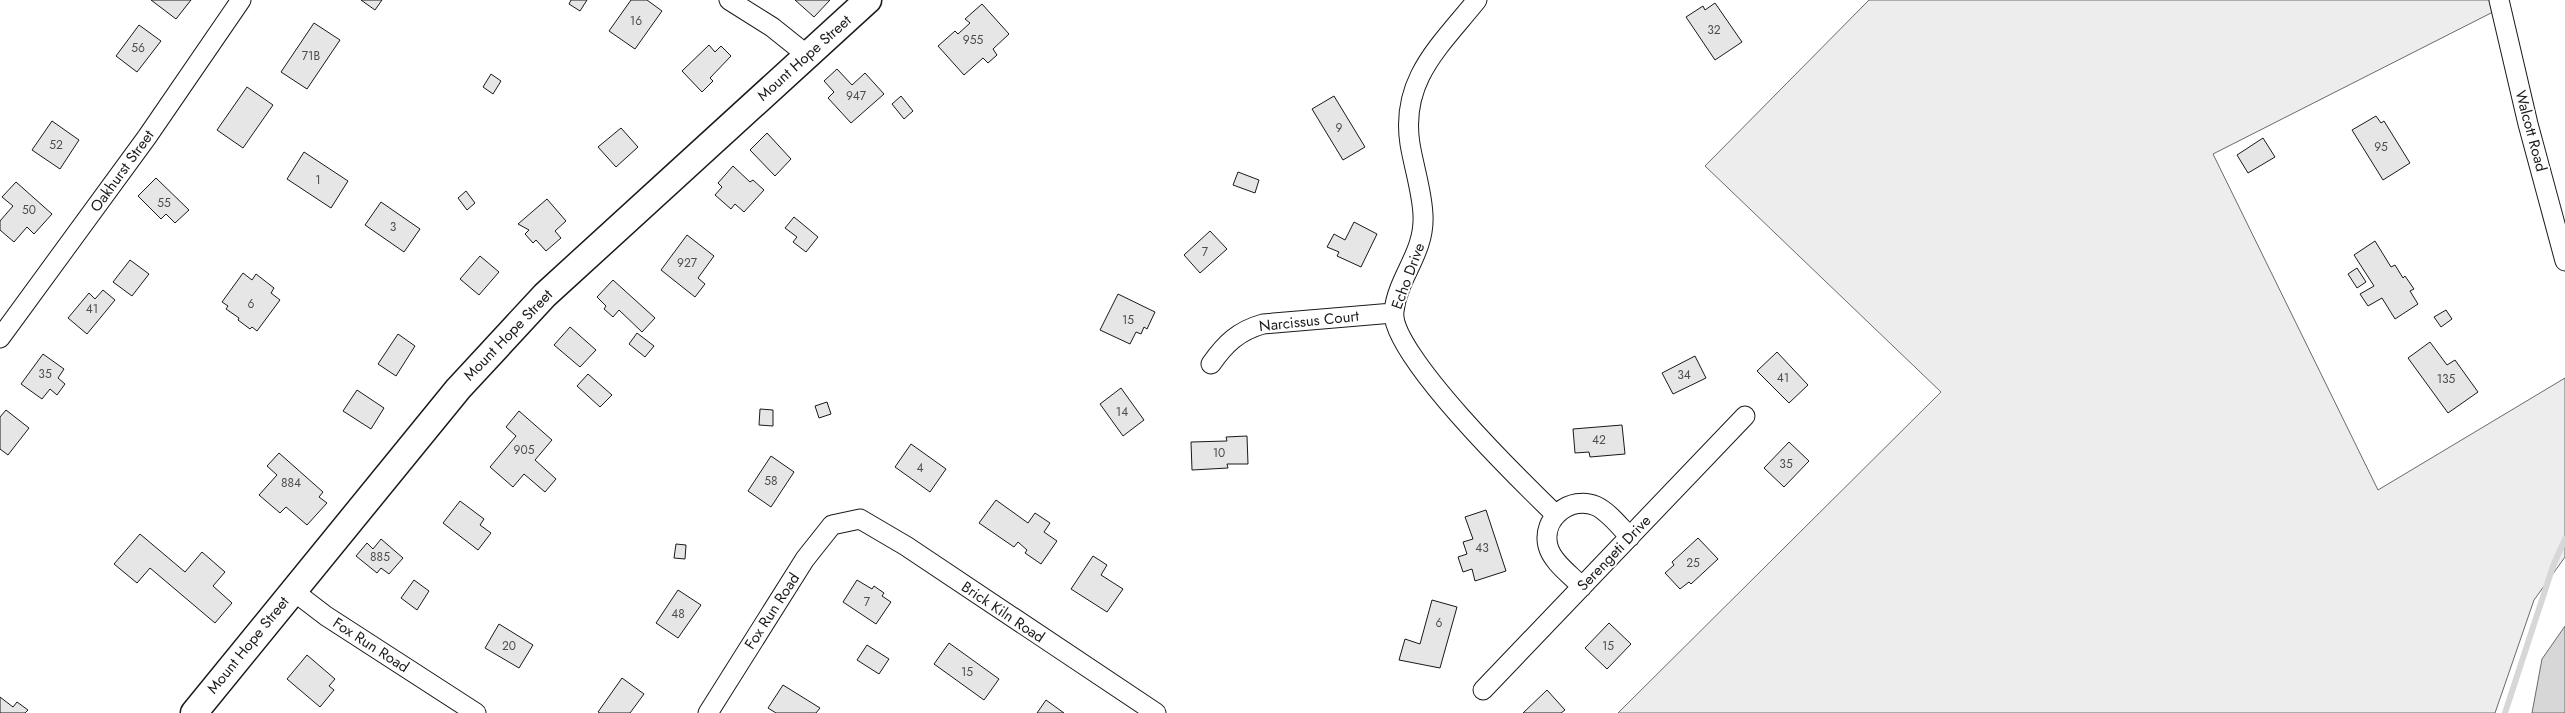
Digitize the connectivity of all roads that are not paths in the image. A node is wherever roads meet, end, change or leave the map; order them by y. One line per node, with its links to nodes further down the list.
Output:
1 (241, 0): 9 (street, Oakhurst Street)
2 (730, 0): 6 (street)
3 (868, 0): 6 (street, Mount Hope Street)
4 (1477, 0): 8 (street, Echo Drive)
5 (2499, 0): 7 (street, Walcott Road)
6 (807, 55): 16 (street, Mount Hope Street)
7 (2565, 261)
8 (1393, 312): 10 (street, Narcissus Court); 12 (street, Echo Drive)
9 (0, 338)
10 (1211, 364)
11 (1745, 416): 14 (street, Serengeti Drive)
12 (1556, 515): 14 (street); 15 (street)
13 (847, 522): 20 (street, Fox Run Road); 21 (street, Brick Kiln Road)
14 (1630, 537): 15 (street, Serengeti Drive)
15 (1582, 587): 17 (street, Serengeti Drive)
16 (292, 590): 18 (street, Mount Hope Street); 19 (street, Fox Run Road)
17 (1483, 690)
18 (194, 713)
19 (476, 713)
20 (708, 713)
21 (1156, 713)

